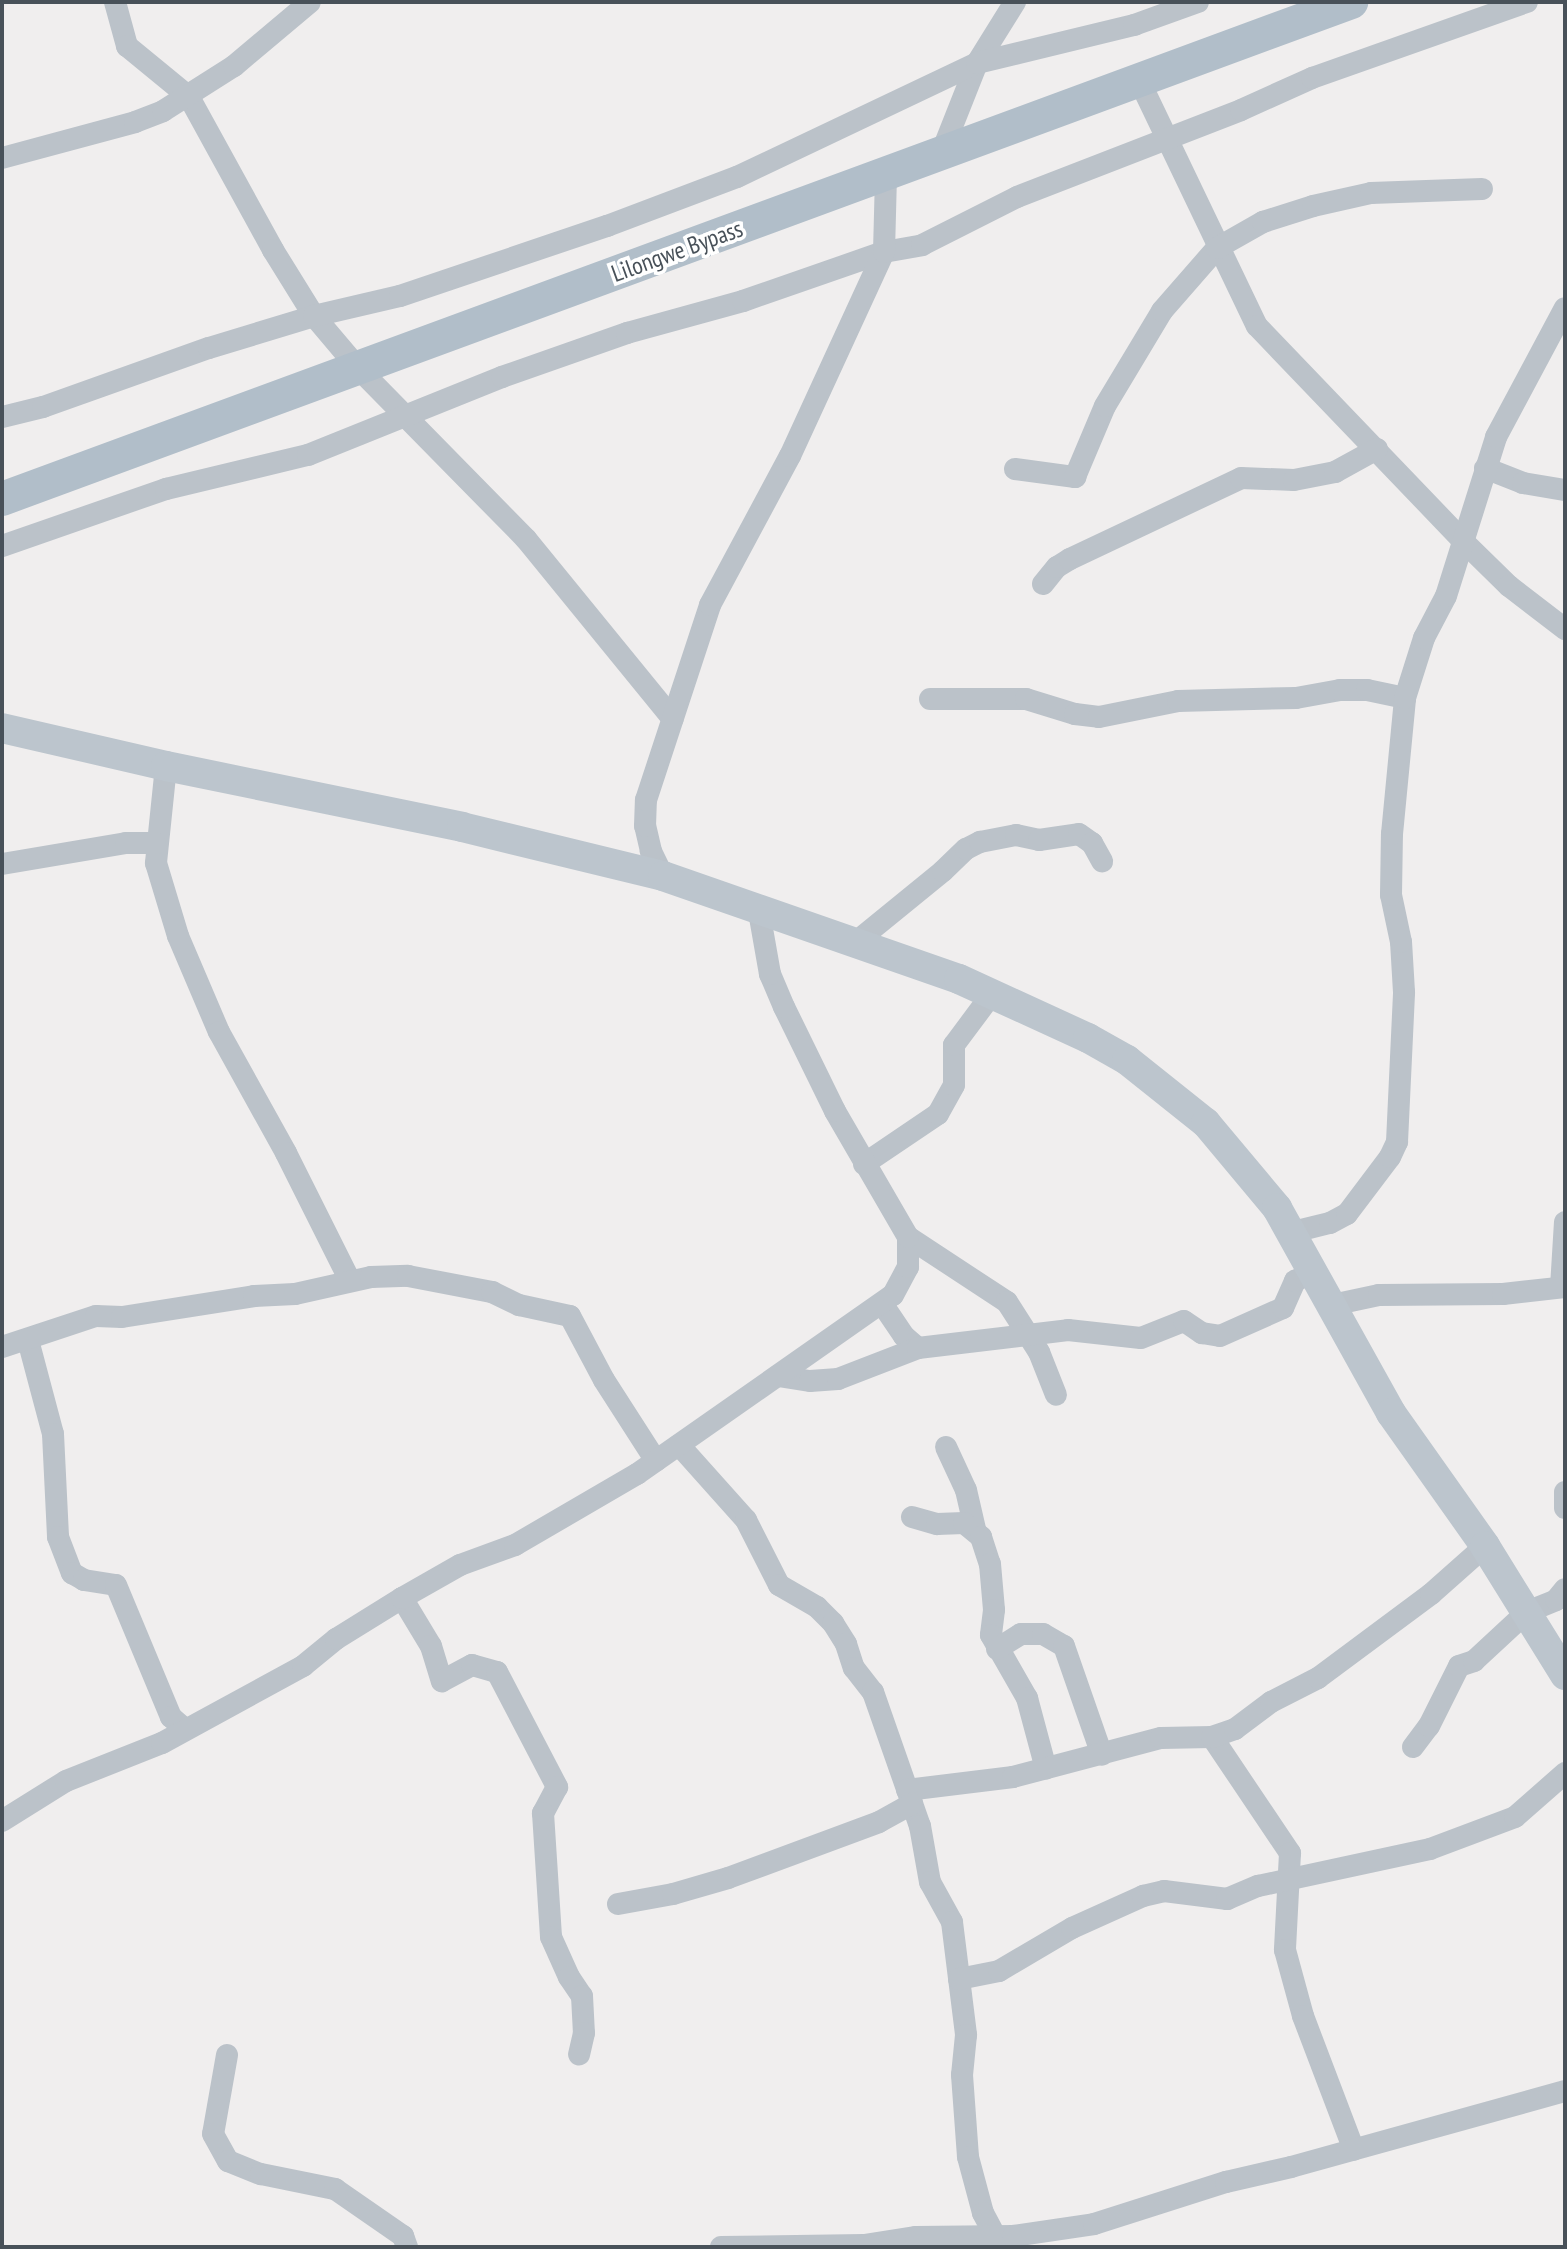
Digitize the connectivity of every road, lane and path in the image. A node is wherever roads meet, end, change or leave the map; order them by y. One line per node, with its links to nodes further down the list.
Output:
1 (115, 2): 9 (street)
2 (310, 2): 9 (street)
3 (1015, 2): 7 (street)
4 (1198, 2): 7 (street)
5 (1351, 2): 8 (main road, Lilongwe Bypass)
6 (1527, 2): 10 (street)
7 (977, 63): 11 (street); 18 (street)
8 (1139, 80): 10 (street); 11 (main road, Lilongwe Bypass)
9 (189, 97): 12 (street); 18 (street)
10 (1166, 139): 15 (street); 16 (street)
11 (941, 154): 13 (main road, Lilongwe Bypass)
12 (2, 158)
13 (886, 174): 16 (street); 19 (main road, Lilongwe Bypass)
14 (1482, 189): 15 (street)
15 (1217, 248): 22 (street); 24 (street)
16 (884, 252): 21 (street); 33 (street)
17 (1565, 308): 23 (street)
18 (314, 316): 19 (street); 20 (street)
19 (358, 368): 21 (street); 26 (main road, Lilongwe Bypass)
20 (2, 417)
21 (406, 417): 28 (street); 33 (street)
22 (1377, 449): 27 (street); 29 (street)
23 (1485, 468): 25 (street); 27 (street)
24 (1015, 469)
25 (1565, 490)
26 (2, 499)
27 (1464, 542): 30 (street); 31 (street)
28 (2, 546)
29 (1043, 584)
30 (1565, 629)
31 (1405, 698): 32 (street); 45 (street)
32 (930, 699)
33 (673, 719): 39 (street)
34 (2, 728): 35 (street)
35 (166, 766): 36 (street); 39 (street)
36 (155, 843): 38 (street); 48 (street)
37 (1102, 861): 41 (street)
38 (2, 864)
39 (663, 876): 40 (street)
40 (758, 906): 41 (street); 43 (street)
41 (856, 942): 42 (street)
42 (992, 994): 43 (street); 45 (street)
43 (864, 1164): 46 (street)
44 (1565, 1222): 49 (street)
45 (1293, 1232): 47 (street)
46 (908, 1237): 50 (street); 52 (street)
47 (1315, 1271): 51 (street); 52 (street)
48 (350, 1281): 53 (street); 59 (street)
49 (1563, 1287): 51 (street)
50 (883, 1305): 54 (street); 55 (street)
51 (1332, 1305): 64 (street)
52 (1028, 1334): 54 (street); 56 (street)
53 (10, 1343): 70 (street)
54 (918, 1348): 55 (street)
55 (778, 1376): 57 (street)
56 (1056, 1395)
57 (679, 1445): 59 (street); 76 (street)
58 (946, 1447): 63 (street)
59 (656, 1461): 66 (street)
60 (1565, 1492): 61 (street)
61 (1565, 1508)
62 (912, 1517): 63 (street)
63 (975, 1529): 68 (street)
64 (1485, 1546): 67 (street); 71 (street)
65 (1565, 1589): 67 (street)
66 (402, 1598): 70 (street); 81 (street)
67 (1527, 1612): 69 (street); 72 (street)
68 (997, 1649): 73 (street); 74 (street)
69 (1564, 1673)
70 (185, 1729): 77 (street)
71 (1212, 1737): 73 (street); 78 (street)
72 (1413, 1747)
73 (1102, 1755): 74 (street)
74 (1046, 1769): 76 (street)
75 (1565, 1773): 78 (street)
76 (910, 1797): 79 (street); 80 (street)
77 (2, 1821)
78 (1290, 1881): 80 (street); 84 (street)
79 (618, 1904)
80 (959, 1979): 85 (street)
81 (579, 2054)
82 (227, 2055): 86 (street)
83 (1565, 2091): 84 (street)
84 (1354, 2150): 85 (street)
85 (995, 2236): 87 (street)
86 (407, 2247)
87 (721, 2247)

